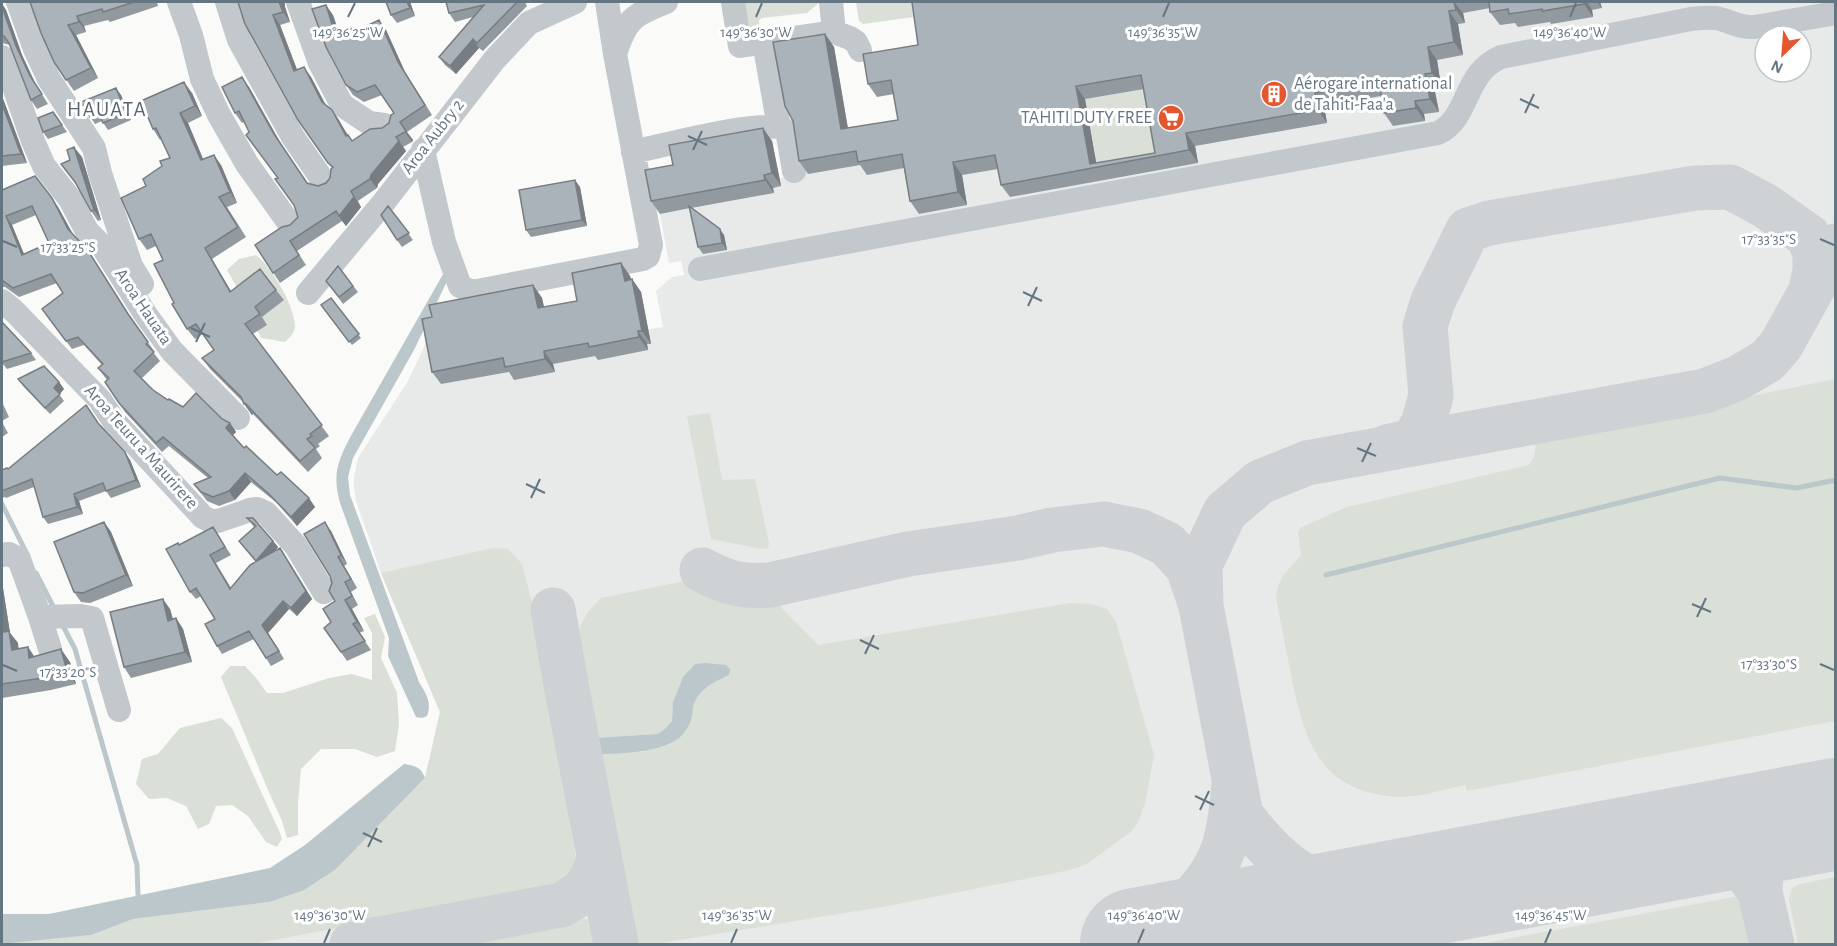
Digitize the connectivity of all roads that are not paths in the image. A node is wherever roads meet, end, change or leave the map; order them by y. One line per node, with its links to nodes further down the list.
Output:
1 (18, 2): 27 (street)
2 (179, 2): 23 (street)
3 (228, 2): 22 (street)
4 (298, 2): 17 (street)
5 (575, 2): 19 (street, Aroa Aubry 2)
6 (635, 2): 10 (street)
7 (666, 2): 15 (street)
8 (733, 2): 13 (street)
9 (831, 2): 12 (street)
10 (607, 4): 15 (street)
11 (1836, 13): 24 (street)
12 (834, 32): 13 (street); 14 (street)
13 (764, 42): 18 (street)
14 (860, 50)
15 (615, 54): 20 (street)
16 (2, 57): 28 (street, Aroa Hauata)
17 (384, 125)
18 (779, 127): 20 (street); 21 (street)
19 (423, 150): 20 (street); 25 (street, Aroa Aubry 2)
20 (633, 152)
21 (794, 171)
22 (324, 182)
23 (289, 223)
24 (700, 269)
25 (308, 293)
26 (6, 308): 30 (street, Aroa Teuru a Maurirere)
27 (190, 351)
28 (238, 418)
29 (2, 555): 31 (street)
30 (324, 592)
31 (47, 616): 32 (street); 33 (street)
32 (50, 649)
33 (119, 710)

